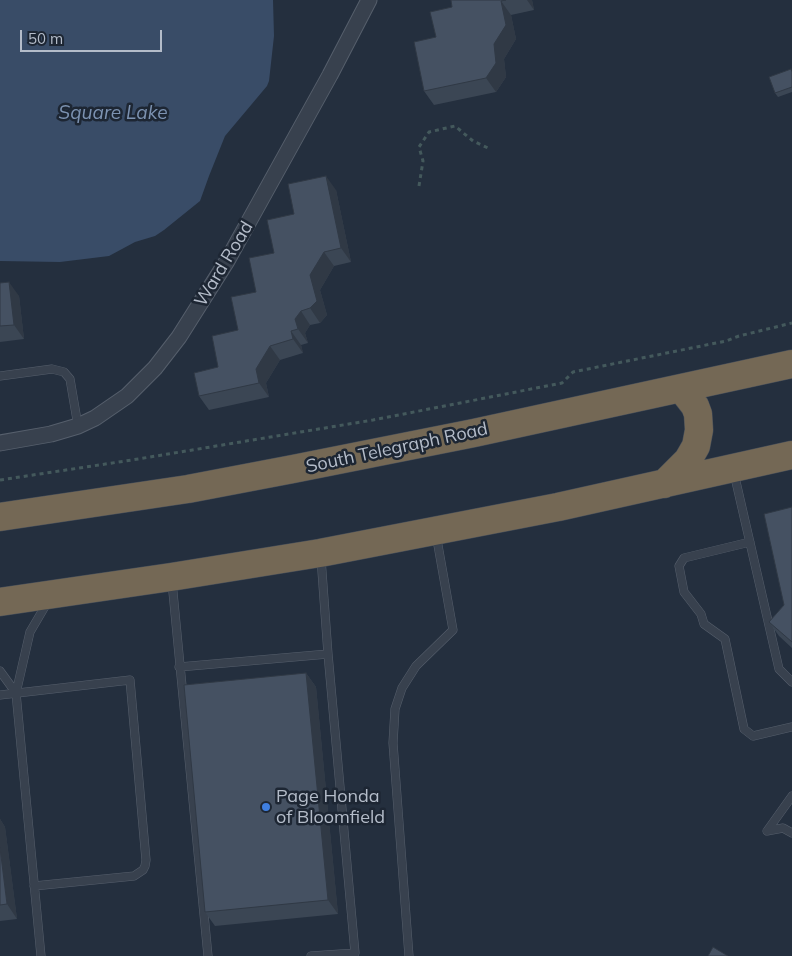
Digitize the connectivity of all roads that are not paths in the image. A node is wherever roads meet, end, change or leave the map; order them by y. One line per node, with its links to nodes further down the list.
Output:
1 (369, 0): 5 (street, Ward Road)
2 (792, 364): 4 (highway, South Telegraph Road)
3 (0, 376): 5 (lane)
4 (681, 388): 9 (highway); 10 (highway, South Telegraph Road)
5 (78, 426): 6 (street, Ward Road)
6 (0, 443)
7 (792, 455): 8 (highway)
8 (733, 469): 9 (highway); 12 (lane)
9 (664, 484): 11 (highway)
10 (0, 517)
11 (436, 532): 13 (highway); 30 (lane)
12 (750, 542): 20 (lane); 23 (lane)
13 (320, 553): 14 (highway); 17 (lane)
14 (171, 578): 15 (highway); 18 (lane)
15 (51, 594): 16 (highway); 21 (lane)
16 (0, 602)
17 (328, 654): 18 (lane); 29 (lane)
18 (179, 667): 28 (lane)
19 (0, 671): 21 (lane)
20 (792, 682)
21 (16, 693): 22 (lane); 26 (lane); 26 (lane)
22 (0, 695)
23 (792, 727)
24 (792, 796): 25 (lane)
25 (792, 833)
26 (34, 886): 27 (lane)
27 (41, 956)
28 (208, 956)
29 (311, 956)
30 (409, 956)

